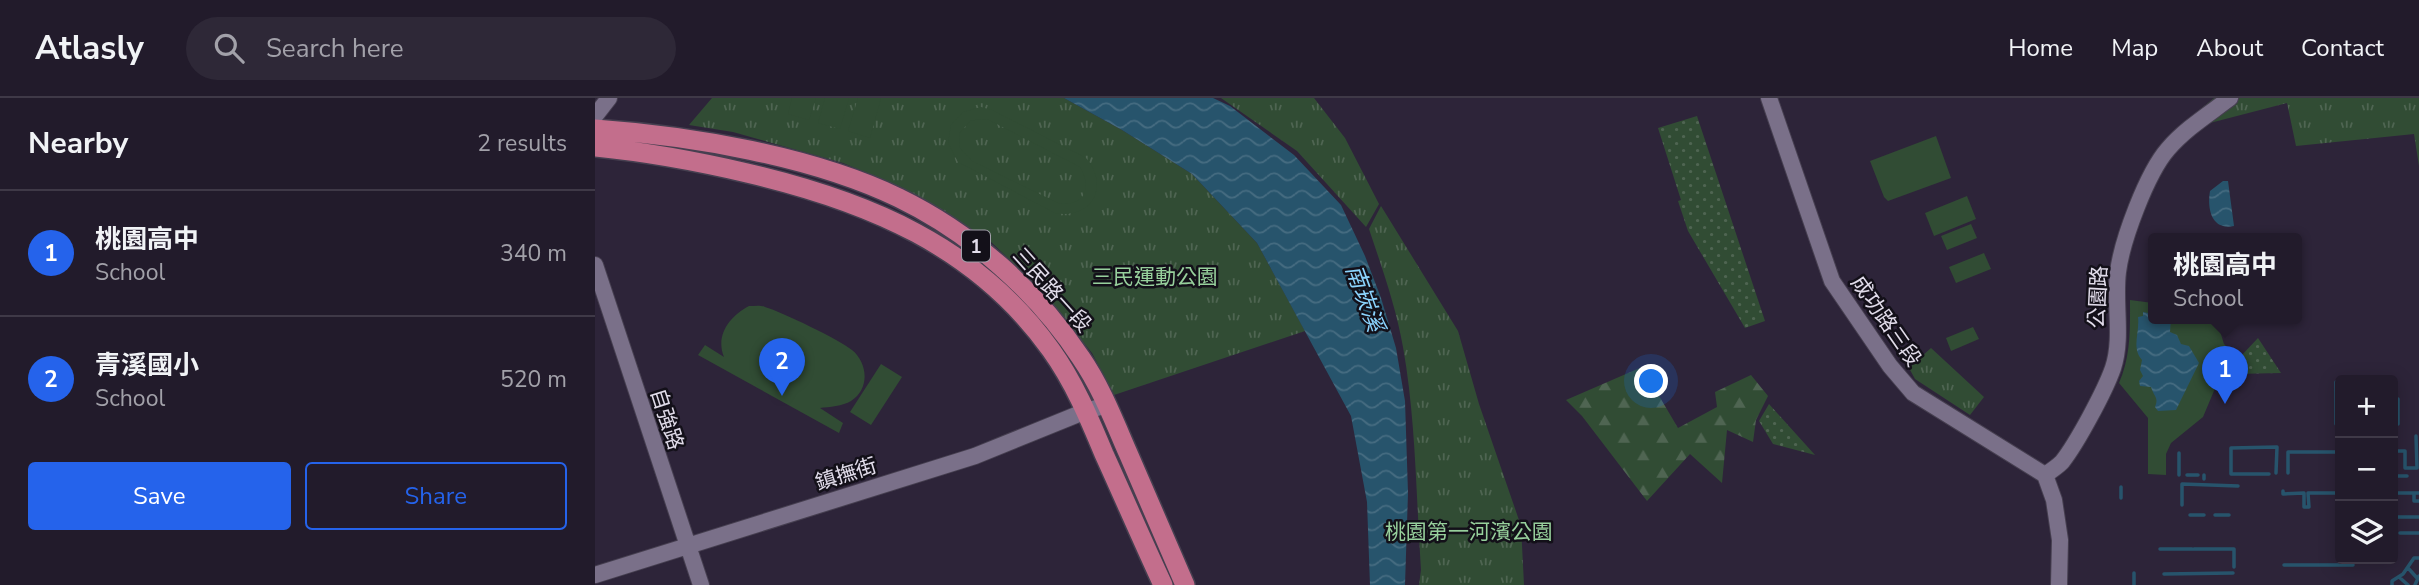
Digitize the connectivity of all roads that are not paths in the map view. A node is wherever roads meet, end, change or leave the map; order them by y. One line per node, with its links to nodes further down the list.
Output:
1 (609, 98): 4 (street)
2 (1769, 98): 10 (street, 成功路三段)
3 (2230, 98): 10 (street, 公園路)
4 (595, 116)
5 (595, 129): 8 (main road, 三民路一段 / 1)
6 (595, 147): 9 (main road, 三民路一段 / 1)
7 (595, 265): 11 (street, 自強路)
8 (1107, 405): 9 (street, 鎮撫街); 15 (main road, 三民路一段 / 1)
9 (1086, 411): 11 (street, 鎮撫街); 14 (main road, 三民路一段 / 1)
10 (2045, 475): 16 (street)
11 (688, 546): 12 (street, 鎮撫街); 13 (street, 自強路)
12 (595, 575)
13 (701, 585)
14 (1163, 585)
15 (1185, 585)
16 (2059, 585)

